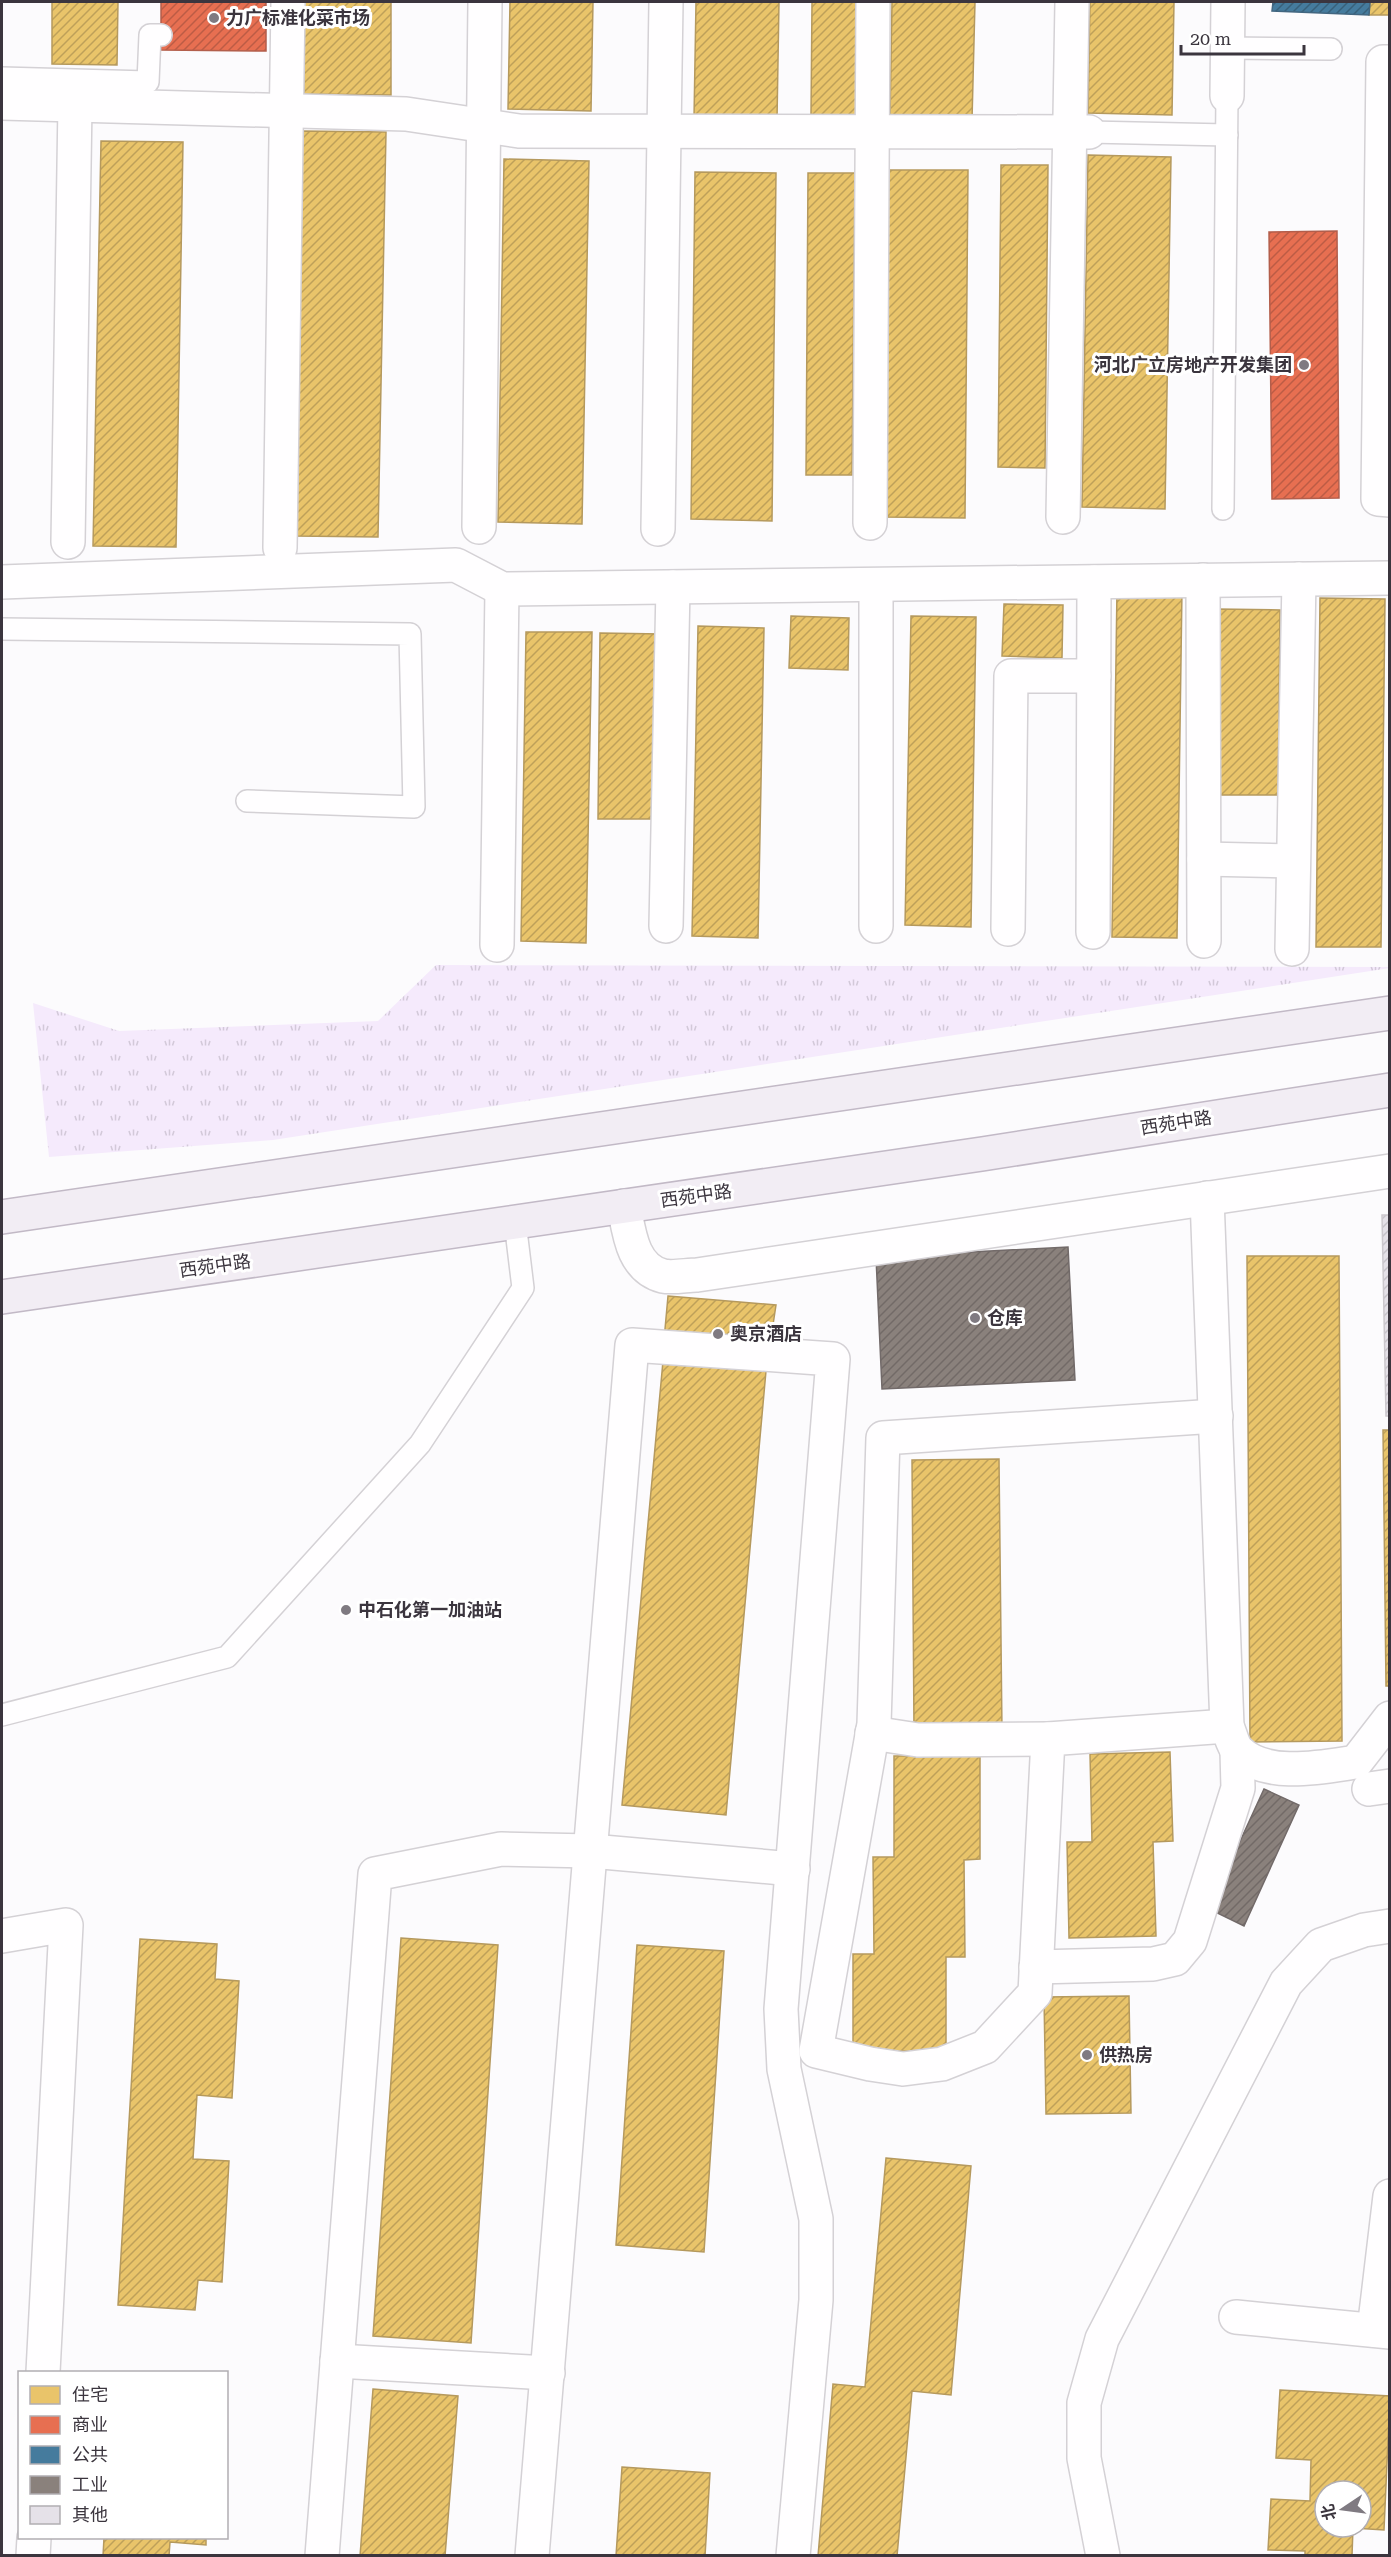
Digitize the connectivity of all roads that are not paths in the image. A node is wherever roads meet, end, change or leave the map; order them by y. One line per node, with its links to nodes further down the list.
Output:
1 (288, 2): 15 (street)
2 (485, 2): 16 (street)
3 (666, 2): 17 (street)
4 (873, 2): 18 (street)
5 (1072, 2): 19 (street)
6 (1228, 2): 8 (street)
7 (161, 35): 11 (lane)
8 (1228, 48): 9 (lane); 12 (street)
9 (1331, 49)
10 (1389, 62): 21 (street)
11 (2, 78)
12 (1227, 96): 20 (lane)
13 (2, 103): 14 (street)
14 (75, 104): 15 (street); 27 (street)
15 (287, 110): 16 (street); 28 (street)
16 (483, 126): 17 (street); 25 (street)
17 (665, 132): 18 (street); 26 (street)
18 (872, 132): 19 (street); 24 (street)
19 (1079, 132): 20 (lane); 23 (street)
20 (1227, 135): 22 (lane)
21 (1389, 500)
22 (1223, 509)
23 (1063, 517)
24 (870, 523)
25 (479, 527)
26 (658, 529)
27 (68, 543)
28 (280, 548)
29 (1389, 578): 30 (street)
30 (1299, 579): 31 (street); 41 (street)
31 (1203, 580): 33 (street); 40 (street)
32 (2, 582): 36 (street)
33 (1094, 582): 34 (street); 38 (street)
34 (876, 585): 35 (street); 43 (street)
35 (674, 587): 36 (street); 42 (street)
36 (502, 589): 47 (street)
37 (2, 629): 39 (lane)
38 (1094, 676): 44 (street); 45 (street)
39 (247, 801)
40 (1204, 859): 41 (street); 46 (street)
41 (1293, 861): 48 (street)
42 (666, 926)
43 (876, 926)
44 (1008, 929)
45 (1093, 932)
46 (1204, 942)
47 (497, 945)
48 (1292, 949)
49 (1389, 1013): 54 (main road)
50 (1389, 1090): 53 (main road, 西苑中路)
51 (1389, 1171): 52 (street)
52 (1207, 1198): 53 (street); 57 (street)
53 (624, 1206): 55 (main road, 西苑中路)
54 (2, 1217)
55 (514, 1222): 56 (main road, 西苑中路); 58 (lane)
56 (2, 1297)
57 (1216, 1416): 60 (street); 61 (street)
58 (2, 1715)
59 (1389, 1718): 61 (street)
60 (872, 1733): 62 (street); 67 (street)
61 (1232, 1738): 62 (street); 67 (street)
62 (1048, 1739): 67 (street)
63 (591, 1851): 64 (street); 64 (street); 71 (street); 73 (street)
64 (793, 1869): 78 (street)
65 (1389, 1926): 79 (street)
66 (2, 1936): 72 (street)
67 (1036, 1967)
68 (1389, 2196): 70 (street)
69 (1236, 2317): 70 (street)
70 (1382, 2331)
71 (337, 2361): 73 (street); 76 (street)
72 (43, 2371)
73 (548, 2373): 77 (street)
74 (34, 2539): 75 (street)
75 (33, 2556)
76 (322, 2556)
77 (532, 2556)
78 (793, 2556)
79 (1103, 2556)

